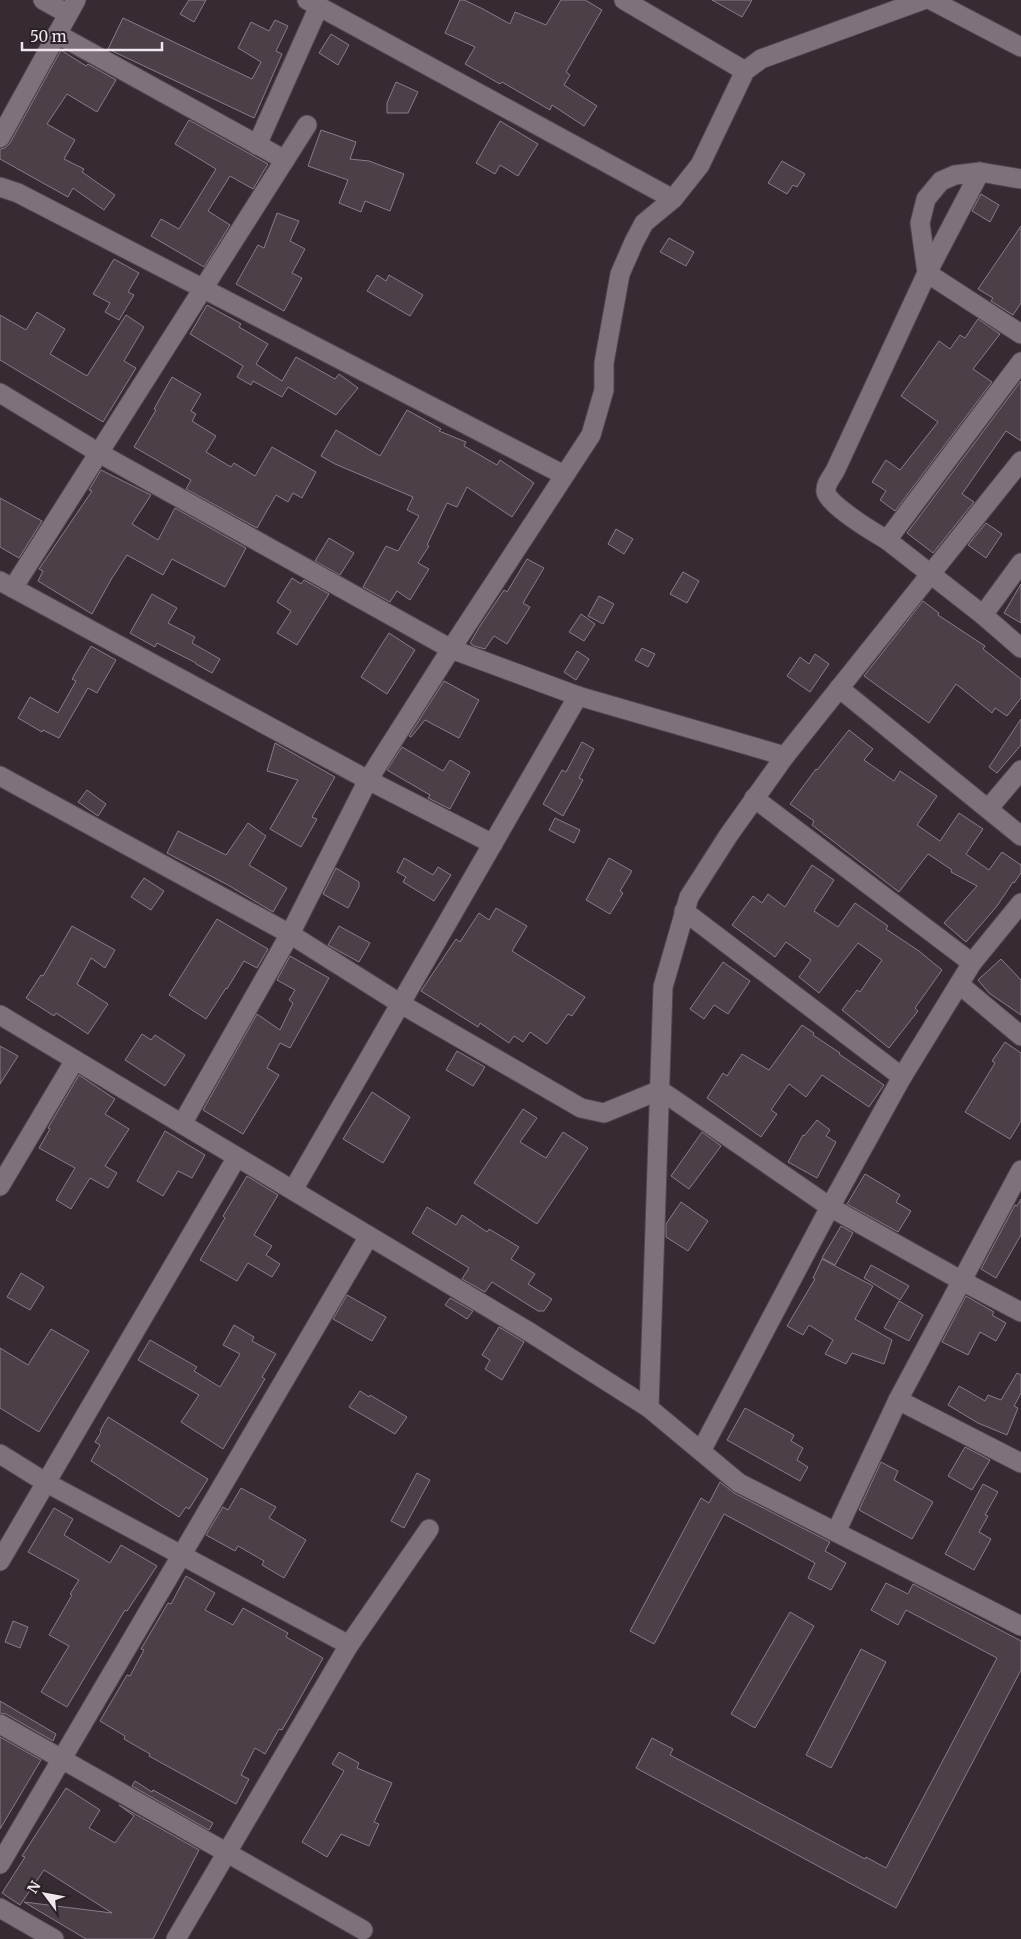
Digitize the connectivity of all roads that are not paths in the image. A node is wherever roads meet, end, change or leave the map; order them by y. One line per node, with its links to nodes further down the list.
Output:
1 (43, 0): 6 (street)
2 (624, 0): 9 (street)
3 (924, 0): 9 (street)
4 (932, 0): 8 (street)
5 (313, 3): 12 (street); 17 (street)
6 (72, 7): 7 (street)
7 (57, 34): 11 (street); 12 (street)
8 (1021, 47)
9 (745, 71): 17 (street)
10 (307, 125): 13 (street)
11 (0, 138)
12 (257, 145): 13 (street)
13 (285, 160): 19 (street)
14 (980, 172): 15 (street); 18 (street); 18 (street)
15 (1021, 179)
16 (0, 187): 19 (street)
17 (673, 199): 25 (street)
18 (927, 273): 20 (street); 26 (street)
19 (203, 289): 23 (street); 25 (street)
20 (1019, 328)
21 (1021, 362): 26 (street)
22 (0, 393): 23 (street)
23 (99, 453): 29 (street); 32 (street)
24 (1021, 461): 28 (street)
25 (564, 475): 32 (street)
26 (887, 540): 28 (street)
27 (1021, 563): 30 (street)
28 (930, 573): 30 (street); 33 (street)
29 (7, 585): 38 (street)
30 (983, 615): 31 (street)
31 (1021, 648)
32 (451, 649): 34 (street); 38 (street)
33 (839, 688): 35 (street); 40 (street)
34 (578, 696): 35 (street); 42 (street)
35 (785, 756): 39 (street)
36 (1021, 770): 40 (street)
37 (0, 776): 45 (street)
38 (368, 780): 42 (street); 45 (street)
39 (754, 798): 44 (street); 46 (street)
40 (988, 809): 41 (street)
41 (1021, 836)
42 (493, 844): 48 (street)
43 (1021, 903): 46 (street)
44 (684, 911): 52 (street); 53 (street)
45 (290, 934): 48 (street); 54 (street)
46 (972, 963): 47 (street)
47 (959, 984): 50 (street); 52 (street)
48 (401, 1004): 53 (street); 58 (street)
49 (0, 1015): 51 (street)
50 (1021, 1036)
51 (75, 1060): 54 (street); 57 (street)
52 (902, 1077): 59 (street)
53 (660, 1090): 59 (street); 64 (street)
54 (182, 1124): 55 (street)
55 (237, 1157): 58 (street); 68 (street)
56 (1021, 1170): 61 (street)
57 (0, 1186)
58 (293, 1190): 60 (street)
59 (830, 1207): 61 (street); 65 (street)
60 (369, 1236): 64 (street); 71 (street)
61 (962, 1281): 62 (street); 63 (street)
62 (1021, 1312)
63 (898, 1400): 67 (street); 70 (street)
64 (649, 1408): 65 (street)
65 (701, 1452): 70 (street)
66 (0, 1454): 68 (street)
67 (1021, 1463)
68 (45, 1482): 71 (street); 72 (street)
69 (429, 1529): 74 (street)
70 (836, 1532): 73 (street)
71 (180, 1555): 74 (street); 76 (street)
72 (0, 1560)
73 (1021, 1626)
74 (349, 1645): 77 (street)
75 (0, 1724): 76 (street)
76 (63, 1760): 77 (street); 78 (street)
77 (226, 1853): 80 (street); 82 (street)
78 (0, 1864)
79 (0, 1908): 81 (street)
80 (363, 1930)
81 (54, 1939)
82 (176, 1939)

